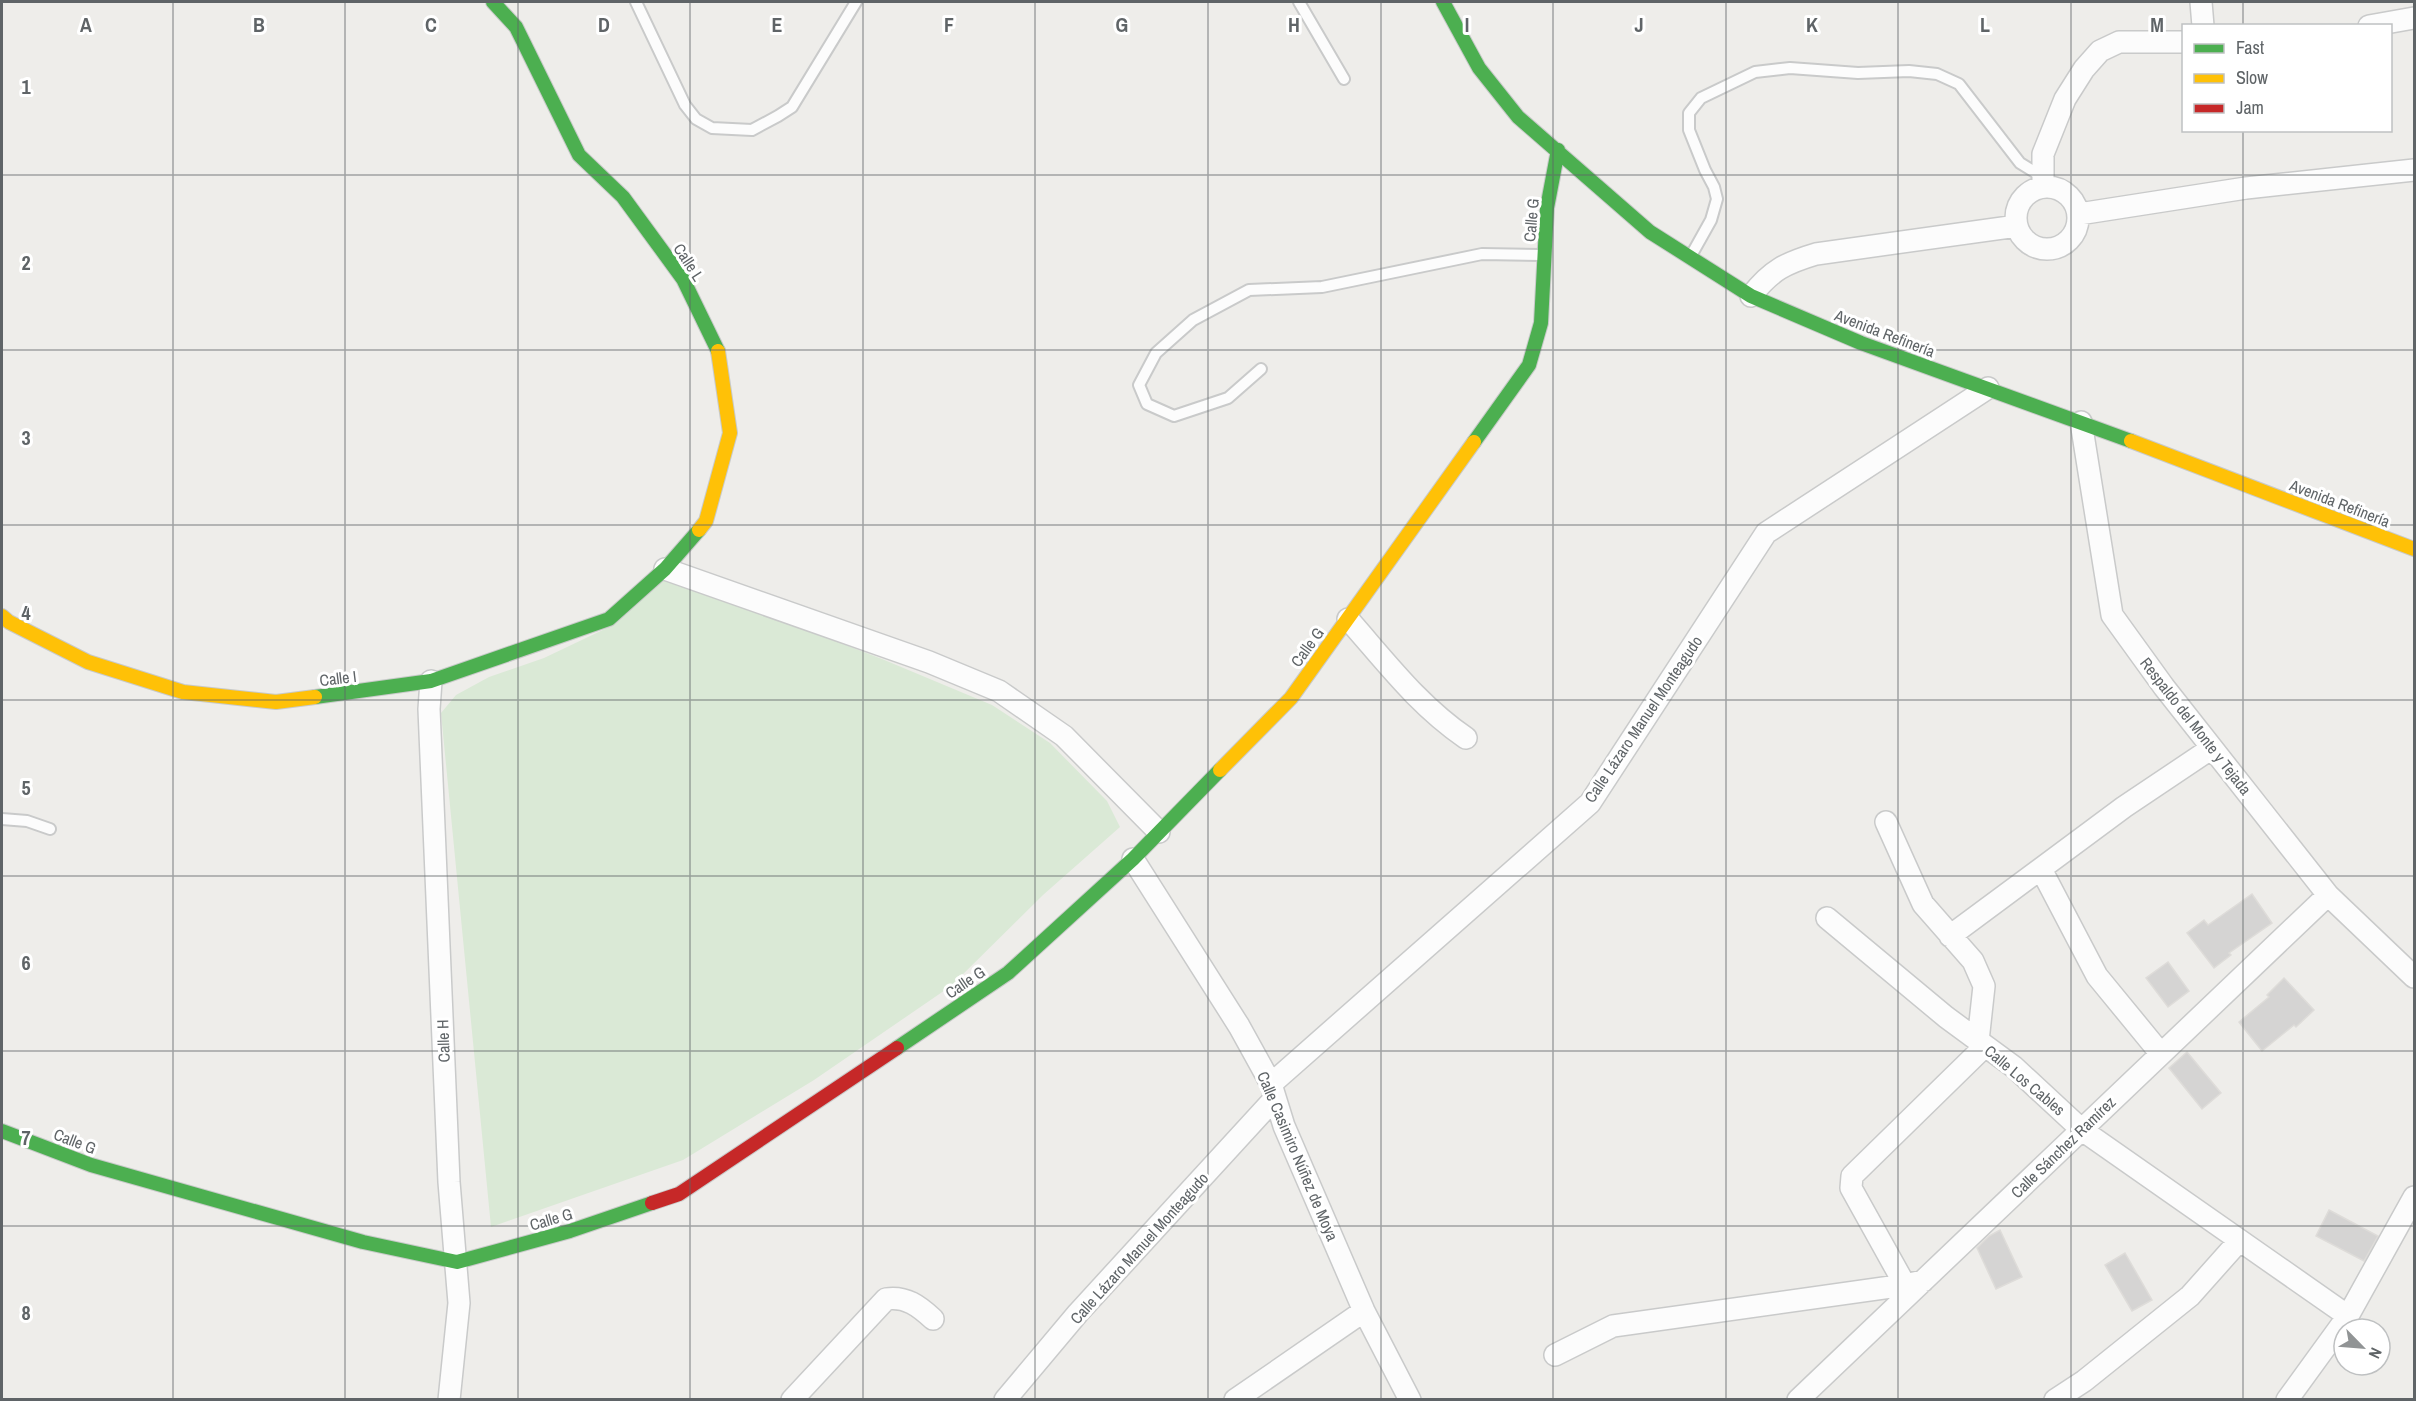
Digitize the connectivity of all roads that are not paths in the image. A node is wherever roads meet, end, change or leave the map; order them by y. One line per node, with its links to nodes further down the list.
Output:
1 (493, 2): 24 (street, Calle L)
2 (636, 2): 3 (lane)
3 (856, 2)
4 (1299, 2): 11 (lane)
5 (1443, 2): 12 (street, Avenida Refinería)
6 (2202, 2): 8 (street)
7 (2415, 18): 9 (street)
8 (2203, 24)
9 (2380, 24)
10 (2182, 42): 14 (street)
11 (1344, 78)
12 (1558, 150): 17 (street, Calle G); 18 (street, Avenida Refinería)
13 (2415, 170): 15 (street)
14 (2043, 182): 15 (street); 16 (street); 18 (lane)
15 (2079, 214): 16 (street)
16 (2017, 226): 19 (street)
17 (1545, 255): 20 (lane); 26 (street, Calle G)
18 (1690, 257): 19 (street, Avenida Refinería)
19 (1751, 296): 21 (street, Avenida Refinería)
20 (1261, 369)
21 (1988, 388): 22 (street, Avenida Refinería); 42 (street, Calle Lázaro Manuel Monteagudo)
22 (2081, 422): 23 (street, Avenida Refinería); 29 (street, Respaldo del Monte y Tejada)
23 (2415, 549)
24 (665, 569): 27 (street, Calle I); 33 (street)
25 (2, 616): 27 (street, Calle I)
26 (1348, 619): 28 (street); 33 (street, Calle G)
27 (431, 681): 47 (street, Calle H)
28 (1466, 738)
29 (2212, 748): 35 (street); 36 (street, Respaldo del Monte y Tejada)
30 (2, 819): 32 (lane)
31 (1886, 822): 38 (street)
32 (50, 829)
33 (1159, 832): 34 (street, Calle G)
34 (1133, 859): 42 (street, Calle Casimiro Núñez de Moya); 47 (street, Calle G)
35 (2041, 868): 38 (street); 41 (street)
36 (2328, 895): 39 (street, Respaldo del Monte y Tejada); 41 (street, Calle Sánchez Ramírez)
37 (1827, 918): 40 (street, Calle Los Cables)
38 (1950, 936): 40 (street)
39 (2415, 977)
40 (1982, 1044): 43 (street, Calle Los Cables); 48 (street)
41 (2161, 1054): 43 (street, Calle Sánchez Ramírez)
42 (1273, 1091): 49 (street, Calle Casimiro Núñez de Moya); 55 (street, Calle Lázaro Manuel Monteagudo)
43 (2082, 1130): 46 (street, Calle Los Cables); 48 (street, Calle Sánchez Ramírez)
44 (2, 1131): 47 (street, Calle G)
45 (2415, 1197): 50 (street)
46 (2239, 1241): 50 (street, Calle Los Cables); 59 (street)
47 (457, 1262): 53 (street, Calle H)
48 (1914, 1283): 52 (street); 58 (street, Calle Sánchez Ramírez)
49 (1364, 1311): 56 (street); 57 (street, Calle Casimiro Núñez de Moya)
50 (2348, 1316): 60 (street)
51 (933, 1319): 54 (street)
52 (1555, 1355)
53 (448, 1400)
54 (792, 1400)
55 (1005, 1400)
56 (1235, 1400)
57 (1410, 1400)
58 (1798, 1400)
59 (2055, 1400)
60 (2287, 1400)

